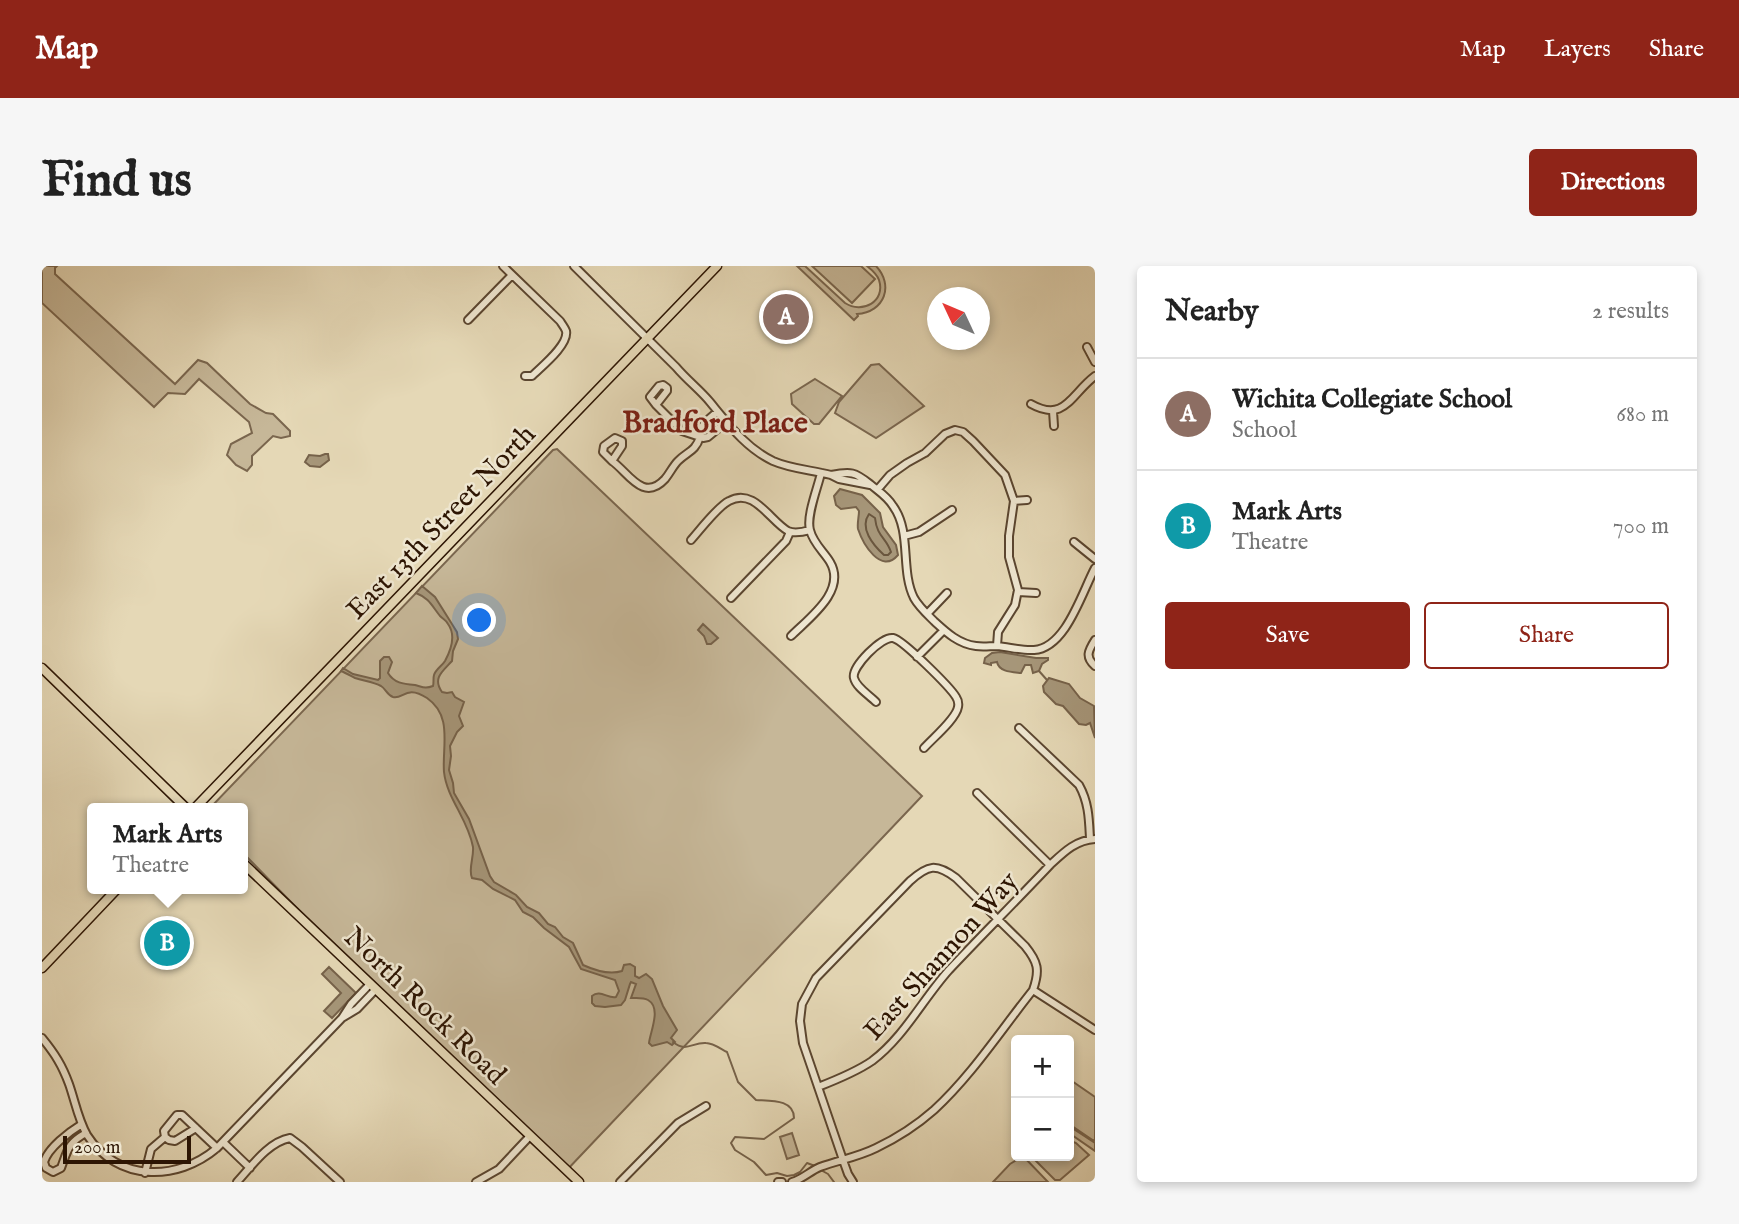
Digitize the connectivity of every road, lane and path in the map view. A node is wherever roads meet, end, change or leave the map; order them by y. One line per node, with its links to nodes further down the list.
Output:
1 (503, 266): 4 (street)
2 (576, 267): 6 (street)
3 (712, 268): 6 (main road, East 13th Street North)
4 (512, 275): 5 (street); 9 (street)
5 (468, 320)
6 (648, 338): 14 (street); 50 (main road, East 13th Street North)
7 (1087, 347): 8 (street)
8 (1095, 362)
9 (525, 376)
10 (1095, 376): 13 (street)
11 (1031, 404): 13 (street)
12 (656, 405): 17 (street)
13 (1053, 411): 16 (street)
14 (717, 412): 15 (street); 17 (street)
15 (725, 423): 17 (street); 19 (street)
16 (1054, 426)
17 (700, 437): 18 (street)
18 (612, 461)
19 (821, 472): 20 (street); 24 (street)
20 (878, 489): 21 (street); 26 (street)
21 (1014, 500): 22 (street); 30 (street)
22 (1027, 500)
23 (952, 510): 26 (street)
24 (810, 530): 25 (street); 39 (street)
25 (790, 532): 27 (street); 36 (street)
26 (904, 536): 37 (street)
27 (691, 540)
28 (1074, 542): 31 (street)
29 (999, 553): 30 (street)
30 (1009, 553): 33 (street)
31 (1095, 559)
32 (1095, 568): 41 (street)
33 (1018, 592): 35 (street); 41 (street)
34 (947, 593): 37 (street)
35 (1036, 593)
36 (731, 598)
37 (927, 614): 38 (street)
38 (944, 630): 41 (street); 42 (street)
39 (791, 636)
40 (1095, 640): 43 (street)
41 (997, 646)
42 (917, 657): 45 (street); 47 (street)
43 (1095, 666)
44 (42, 668): 49 (main road)
45 (876, 702)
46 (1019, 728): 51 (street)
47 (924, 748)
48 (977, 793): 52 (street)
49 (181, 803)
50 (200, 803)
51 (1092, 839): 52 (street, East Shannon Way)
52 (1050, 864): 55 (street, East Shannon Way)
53 (248, 868): 57 (main road, North Rock Road)
54 (112, 894): 56 (main road)
55 (998, 919): 58 (street); 61 (street, East Shannon Way); 61 (street)
56 (42, 968)
57 (373, 986): 66 (main road, North Rock Road); 68 (street)
58 (1032, 990): 59 (street); 69 (street)
59 (1095, 1030)
60 (42, 1039): 63 (street)
61 (818, 1087): 69 (street)
62 (706, 1105): 76 (street)
63 (82, 1124): 65 (street); 65 (street)
64 (196, 1128): 67 (street); 67 (street); 68 (street)
65 (86, 1133): 71 (street)
66 (530, 1136): 74 (street); 75 (main road, North Rock Road)
67 (165, 1137): 71 (street)
68 (220, 1145): 70 (street); 71 (street)
69 (843, 1160): 77 (street); 78 (street)
70 (250, 1168): 72 (street); 73 (street)
71 (150, 1175)
72 (334, 1180)
73 (237, 1182)
74 (476, 1182)
75 (579, 1182)
76 (620, 1182)
77 (792, 1182)
78 (853, 1182)

